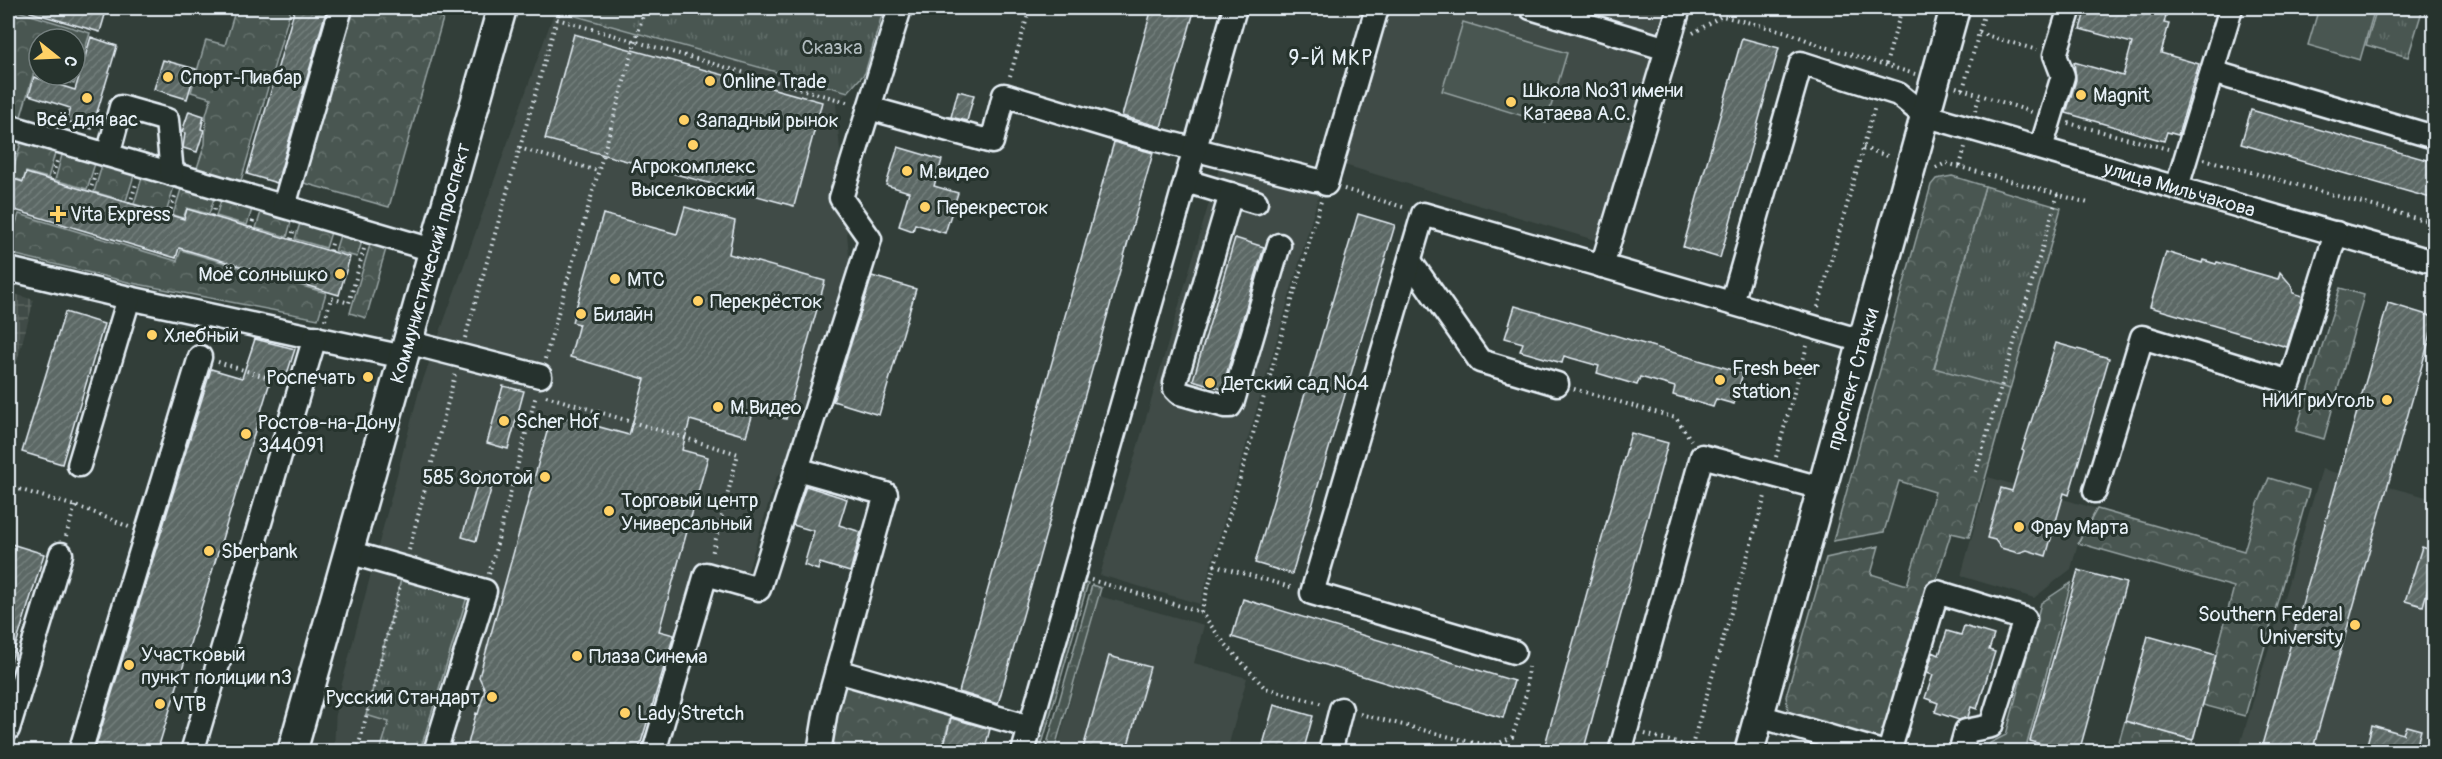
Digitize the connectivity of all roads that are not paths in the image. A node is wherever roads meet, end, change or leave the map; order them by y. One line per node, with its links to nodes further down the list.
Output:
1 (341, 8): 25 (street)
2 (502, 8): 28 (main road, Коммунистический проспект)
3 (900, 8): 13 (street)
4 (1235, 8): 18 (street)
5 (1377, 8): 18 (street)
6 (1531, 8): 11 (street)
7 (1679, 8): 11 (street)
8 (1955, 8): 14 (main road, проспект Стачки)
9 (2070, 8): 17 (street)
10 (2231, 8): 12 (street)
11 (1667, 49): 31 (street)
12 (2212, 72): 16 (street); 22 (street)
13 (869, 108): 18 (street); 42 (street)
14 (1924, 115): 17 (street, улица Мильчакова); 34 (street); 36 (main road, проспект Стачки)
15 (14, 128): 19 (street)
16 (2434, 137)
17 (2041, 148): 22 (street, улица Мильчакова)
18 (1195, 149): 21 (street)
19 (108, 155): 20 (street); 20 (street)
20 (172, 174): 25 (street)
21 (1186, 181): 23 (street); 52 (street)
22 (2177, 187): 26 (street, улица Мильчакова)
23 (1231, 194): 24 (street); 27 (street)
24 (1256, 202)
25 (284, 206): 28 (street)
26 (2336, 233): 30 (street, улица Мильчакова); 44 (street)
27 (1279, 245)
28 (433, 250): 37 (main road, Коммунистический проспект)
29 (1410, 261): 31 (street); 39 (street); 47 (street)
30 (2434, 262)
31 (1602, 266): 34 (street)
32 (8, 269): 33 (street)
33 (129, 298): 35 (street); 41 (street)
34 (1732, 303): 36 (street)
35 (317, 337): 37 (street); 55 (street)
36 (1862, 341): 43 (main road, проспект Стачки)
37 (405, 350): 40 (street); 45 (main road, Коммунистический проспект)
38 (200, 357): 54 (street)
39 (1557, 384)
40 (539, 385)
41 (79, 465)
42 (797, 469): 49 (street); 59 (street)
43 (1821, 488): 51 (main road, проспект Стачки); 63 (street)
44 (2095, 491)
45 (348, 552): 48 (main road, Коммунистический проспект); 58 (street)
46 (61, 554): 53 (street)
47 (1514, 652)
48 (319, 657): 56 (main road, Коммунистический проспект); 57 (main road, Коммунистический проспект)
49 (837, 671): 52 (street); 60 (street)
50 (1341, 709): 62 (street)
51 (1759, 716): 64 (main road, проспект Стачки); 65 (street)
52 (1030, 727): 61 (street)
53 (8, 729)
54 (80, 752)
55 (192, 752)
56 (292, 752)
57 (312, 752)
58 (435, 752)
59 (654, 752)
60 (819, 752)
61 (1023, 752)
62 (1330, 752)
63 (1620, 752)
64 (1749, 752)
65 (1882, 752)
66 (1889, 752): 67 (street)
67 (1960, 752)

